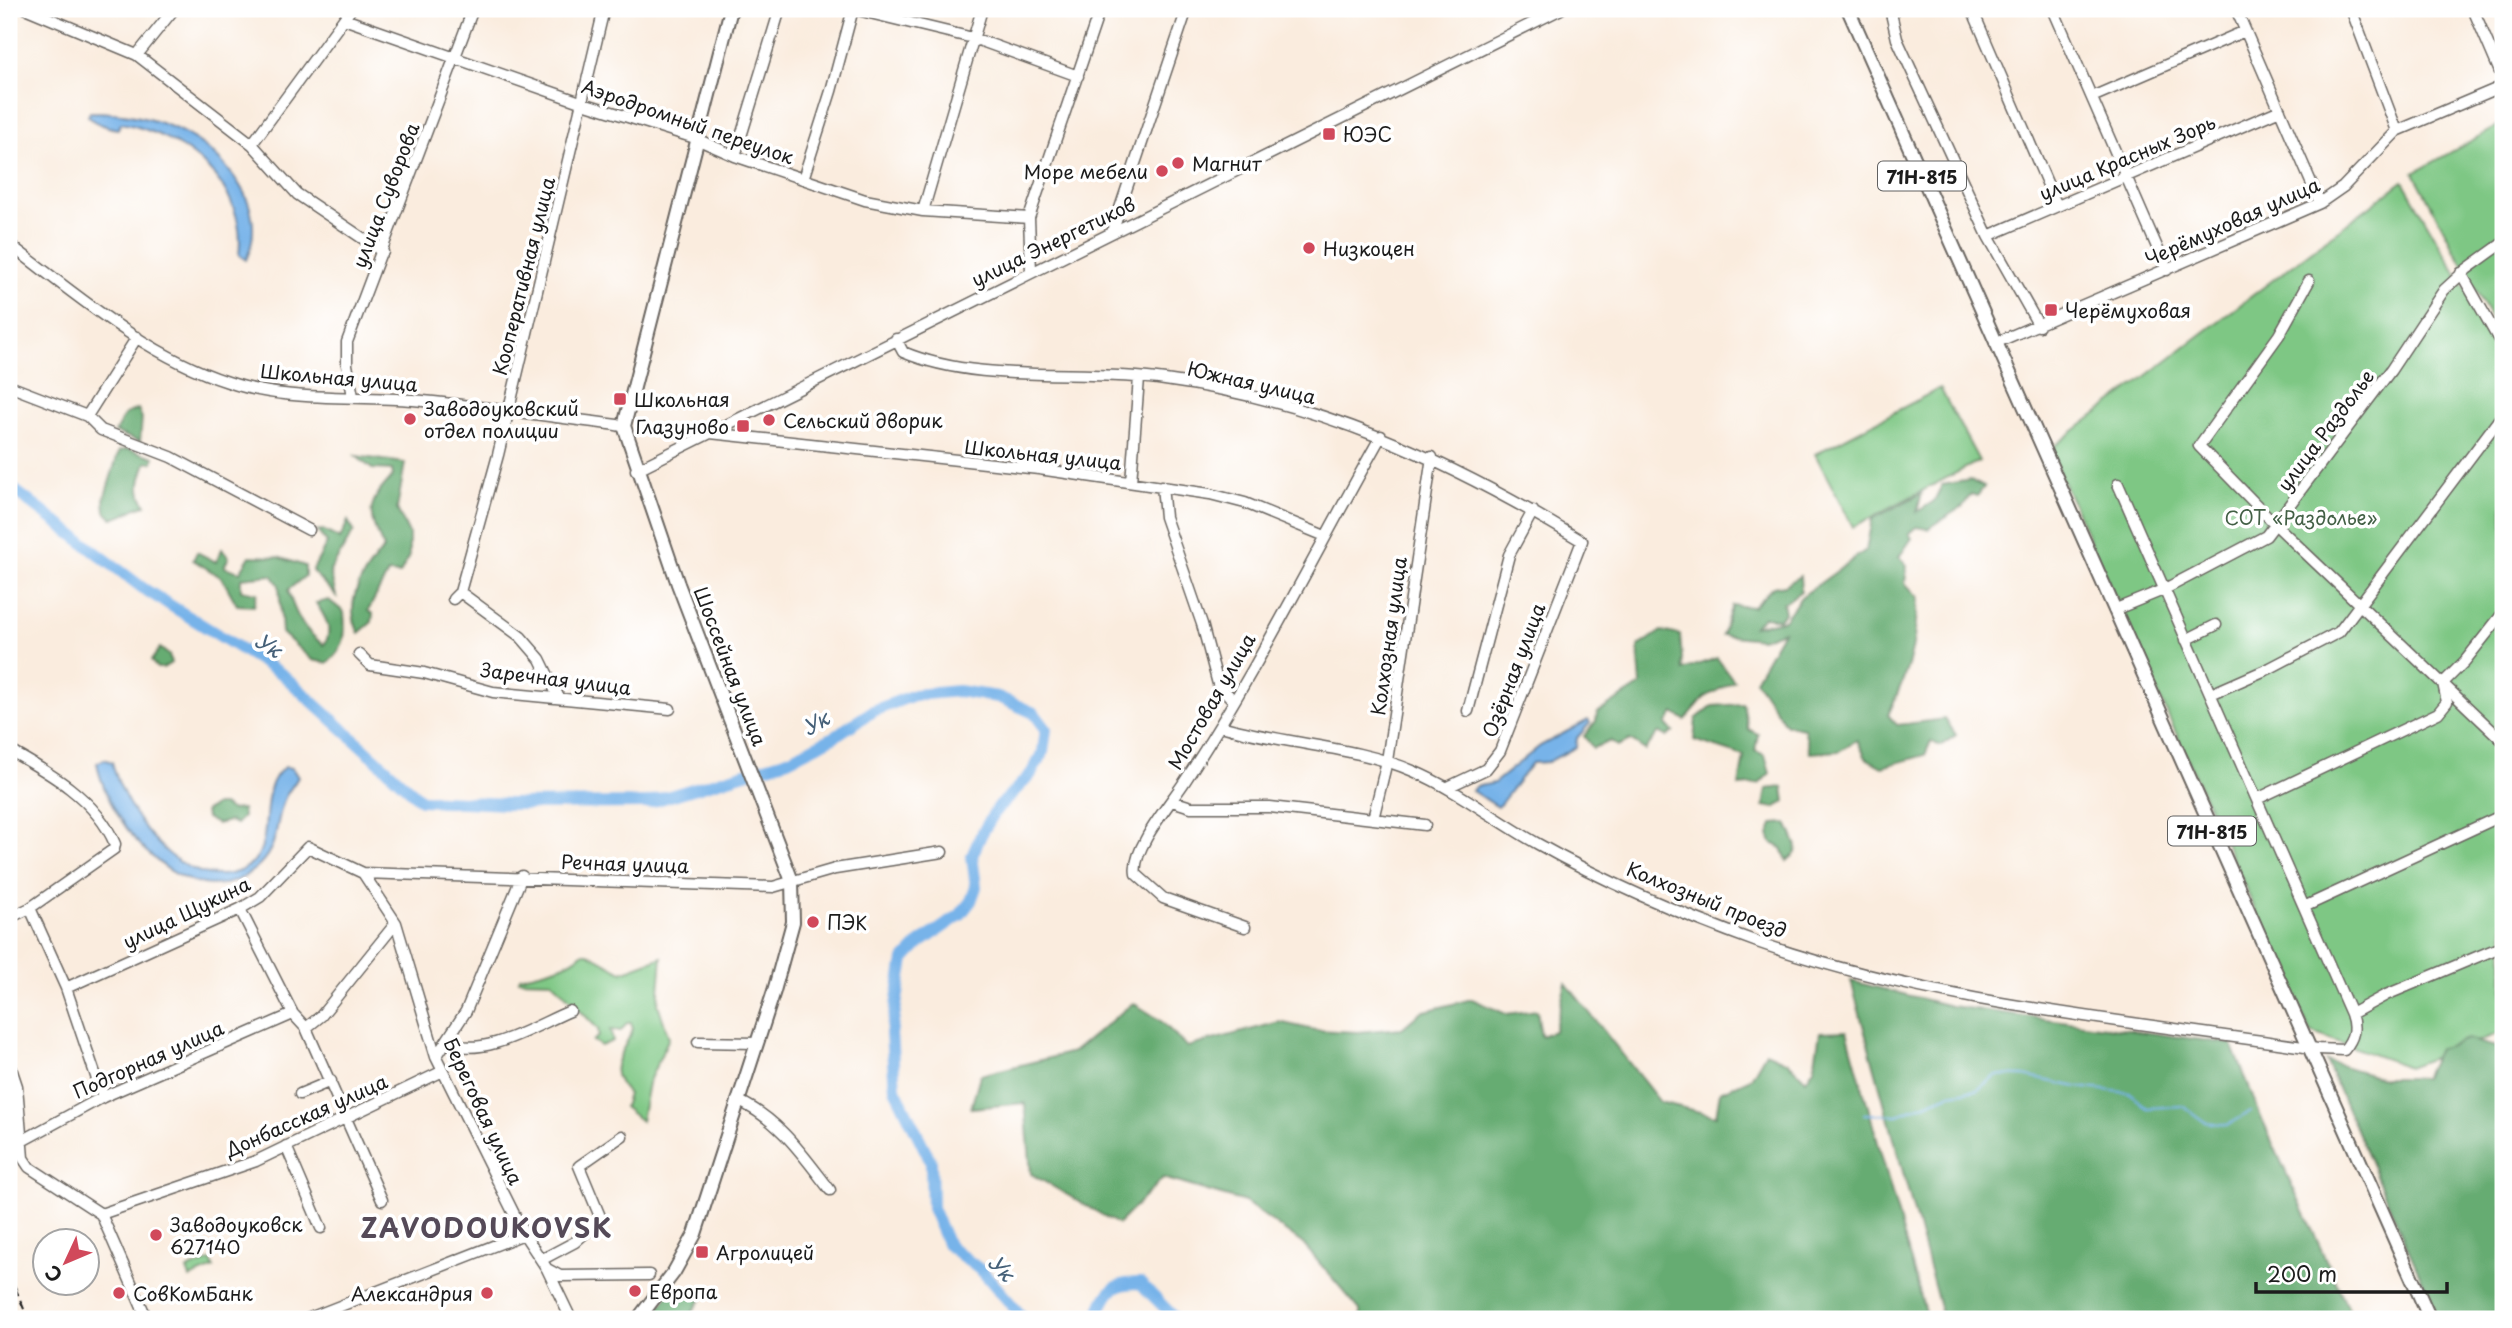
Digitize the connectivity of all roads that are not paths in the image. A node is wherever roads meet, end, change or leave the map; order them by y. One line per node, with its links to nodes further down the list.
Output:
1 (27, 9): 23 (street)
2 (174, 9): 23 (street)
3 (351, 9): 20 (street)
4 (473, 9): 24 (street, улица Суворова)
5 (604, 9): 29 (street, Кооперативная улица)
6 (731, 9): 32 (main road, Шоссейная улица)
7 (780, 9): 34 (street)
8 (853, 9): 22 (street); 36 (street)
9 (982, 9): 22 (street)
10 (1100, 9): 25 (street)
11 (1187, 9): 41 (street)
12 (1561, 9): 41 (street, улица Энергетиков)
13 (1848, 9): 53 (main road, 71Н-815)
14 (1890, 9): 42 (street)
15 (1972, 9): 38 (street)
16 (2053, 9): 28 (street)
17 (2236, 9): 21 (street)
18 (2351, 9): 31 (street)
19 (2473, 9): 26 (street)
20 (344, 19): 24 (street, Аэродромный переулок); 33 (street)
21 (2245, 31): 28 (street); 30 (street)
22 (973, 38): 25 (street); 39 (street)
23 (137, 55): 33 (street)
24 (454, 59): 29 (street, Аэродромный переулок); 45 (street, улица Суворова)
25 (1078, 76): 40 (street)
26 (2503, 79)
27 (2503, 86): 31 (street, Черёмуховая улица)
28 (2092, 97): 35 (street)
29 (583, 103): 32 (street, Аэродромный переулок); 58 (street, Кооперативная улица)
30 (2280, 110): 35 (street, улица Красных Зорь); 37 (street)
31 (2397, 131): 37 (street, Черёмуховая улица)
32 (698, 141): 34 (street, Аэродромный переулок); 61 (main road, Шоссейная улица)
33 (252, 144): 45 (street)
34 (736, 156): 36 (street, Аэродромный переулок)
35 (2127, 176): 38 (street, улица Красных Зорь); 46 (street)
36 (803, 179): 39 (street, Аэродромный переулок)
37 (2320, 203): 46 (street, Черёмуховая улица)
38 (2057, 205): 42 (street, улица Красных Зорь)
39 (923, 211): 40 (street, Аэродромный переулок)
40 (1029, 218): 47 (street)
41 (1112, 232): 47 (street, улица Энергетиков)
42 (1988, 236): 50 (street)
43 (2503, 243): 48 (street, улица Раздолье)
44 (9, 244): 51 (street, Школьная улица)
45 (383, 252): 57 (street, улица Суворова)
46 (2167, 270): 50 (street, Черёмуховая улица)
47 (1031, 271): 52 (street, улица Энергетиков)
48 (2464, 271): 54 (street); 70 (street, улица Раздолье)
49 (2309, 281): 70 (street)
50 (2039, 326): 53 (street, Черёмуховая улица)
51 (137, 337): 57 (street, Школьная улица); 60 (street)
52 (896, 339): 55 (street, Южная улица); 62 (street, улица Энергетиков)
53 (1995, 342): 76 (main road, 71Н-815)
54 (2503, 347)
55 (1139, 378): 63 (street, Южная улица); 66 (street)
56 (9, 386): 60 (street)
57 (354, 396): 58 (street, Школьная улица)
58 (508, 411): 61 (street, Школьная улица); 83 (street, Кооперативная улица)
59 (2503, 414): 75 (street)
60 (87, 416): 71 (street)
61 (624, 426): 65 (main road, Шоссейная улица)
62 (709, 433): 65 (street, улица Энергетиков); 66 (street, Школьная улица)
63 (1381, 436): 64 (street, Южная улица); 72 (street, Мостовая улица)
64 (1432, 457): 69 (street, Южная улица); 90 (street, Колхозная улица)
65 (636, 470): 101 (main road, Шоссейная улица)
66 (1131, 482): 68 (street, Школьная улица)
67 (2118, 484): 74 (street)
68 (1162, 486): 72 (street, Школьная улица); 84 (street)
69 (1533, 511): 73 (street, Южная улица); 86 (street)
70 (2276, 525): 74 (street, улица Раздолье); 75 (street)
71 (309, 530)
72 (1325, 536): 84 (street, Мостовая улица)
73 (1583, 541): 91 (street, Озёрная улица)
74 (2163, 590): 76 (street, улица Раздолье); 79 (street)
75 (2359, 603): 81 (street); 82 (street)
76 (2114, 610): 117 (main road, 71Н-815)
77 (2503, 613): 81 (street)
78 (2216, 625): 79 (street)
79 (2186, 640): 82 (street)
80 (359, 654): 83 (street, Заречная улица)
81 (2443, 683): 88 (street); 92 (street)
82 (2211, 694): 92 (street)
83 (559, 698): 85 (street, Заречная улица)
84 (1233, 700): 87 (street, Мостовая улица)
85 (670, 709)
86 (1468, 712)
87 (1221, 726): 90 (street, Колхозный проезд); 93 (street, Мостовая улица)
88 (2503, 740)
89 (9, 750): 103 (street)
90 (1387, 761): 91 (street, Колхозный проезд); 95 (street, Колхозная улица)
91 (1448, 787): 117 (street, Колхозный проезд)
92 (2257, 799): 102 (street)
93 (1172, 801): 95 (street); 107 (street, Мостовая улица)
94 (2503, 815): 102 (street)
95 (1373, 819): 96 (street)
96 (1425, 825)
97 (308, 847): 99 (street, Речная улица); 104 (street, улица Щукина)
98 (942, 852): 101 (street, Речная улица)
99 (363, 873): 100 (street, Речная улица); 106 (street, Береговая улица)
100 (522, 876): 101 (street, Речная улица); 115 (street)
101 (792, 881): 116 (main road, Шоссейная улица)
102 (2306, 906): 112 (street)
103 (30, 908): 105 (street); 109 (street)
104 (240, 909): 109 (street, улица Щукина); 111 (street)
105 (9, 918)
106 (396, 923): 113 (street); 118 (street, Береговая улица)
107 (1245, 927)
108 (2503, 946): 112 (street)
109 (66, 988): 123 (street)
110 (570, 1011): 115 (street)
111 (293, 1014): 113 (street); 123 (street, Подгорная улица)
112 (2351, 1014): 117 (street, Колхозный проезд)
113 (306, 1028): 121 (street)
114 (698, 1042): 116 (street)
115 (447, 1043): 118 (street)
116 (756, 1043): 124 (main road, Шоссейная улица)
117 (2309, 1047): 140 (main road, 71Н-815)
118 (436, 1057): 120 (street, Береговая улица)
119 (9, 1062): 127 (street)
120 (443, 1071): 125 (street, Донбасская улица); 133 (street, Береговая улица)
121 (331, 1081): 122 (street); 125 (street)
122 (300, 1094)
123 (103, 1097): 127 (street, Подгорная улица)
124 (737, 1100): 129 (street); 139 (main road, Шоссейная улица)
125 (348, 1117): 128 (street, Донбасская улица); 130 (street)
126 (622, 1136): 134 (street)
127 (20, 1142): 131 (street)
128 (286, 1146): 131 (street, Донбасская улица); 132 (street)
129 (830, 1191)
130 (382, 1200)
131 (101, 1214): 136 (street)
132 (321, 1228)
133 (524, 1234): 134 (street, Береговая улица); 137 (street)
134 (544, 1265): 135 (street); 138 (street, Береговая улица)
135 (649, 1275)
136 (147, 1319)
137 (307, 1319)
138 (571, 1319)
139 (638, 1319)
140 (2430, 1319)

